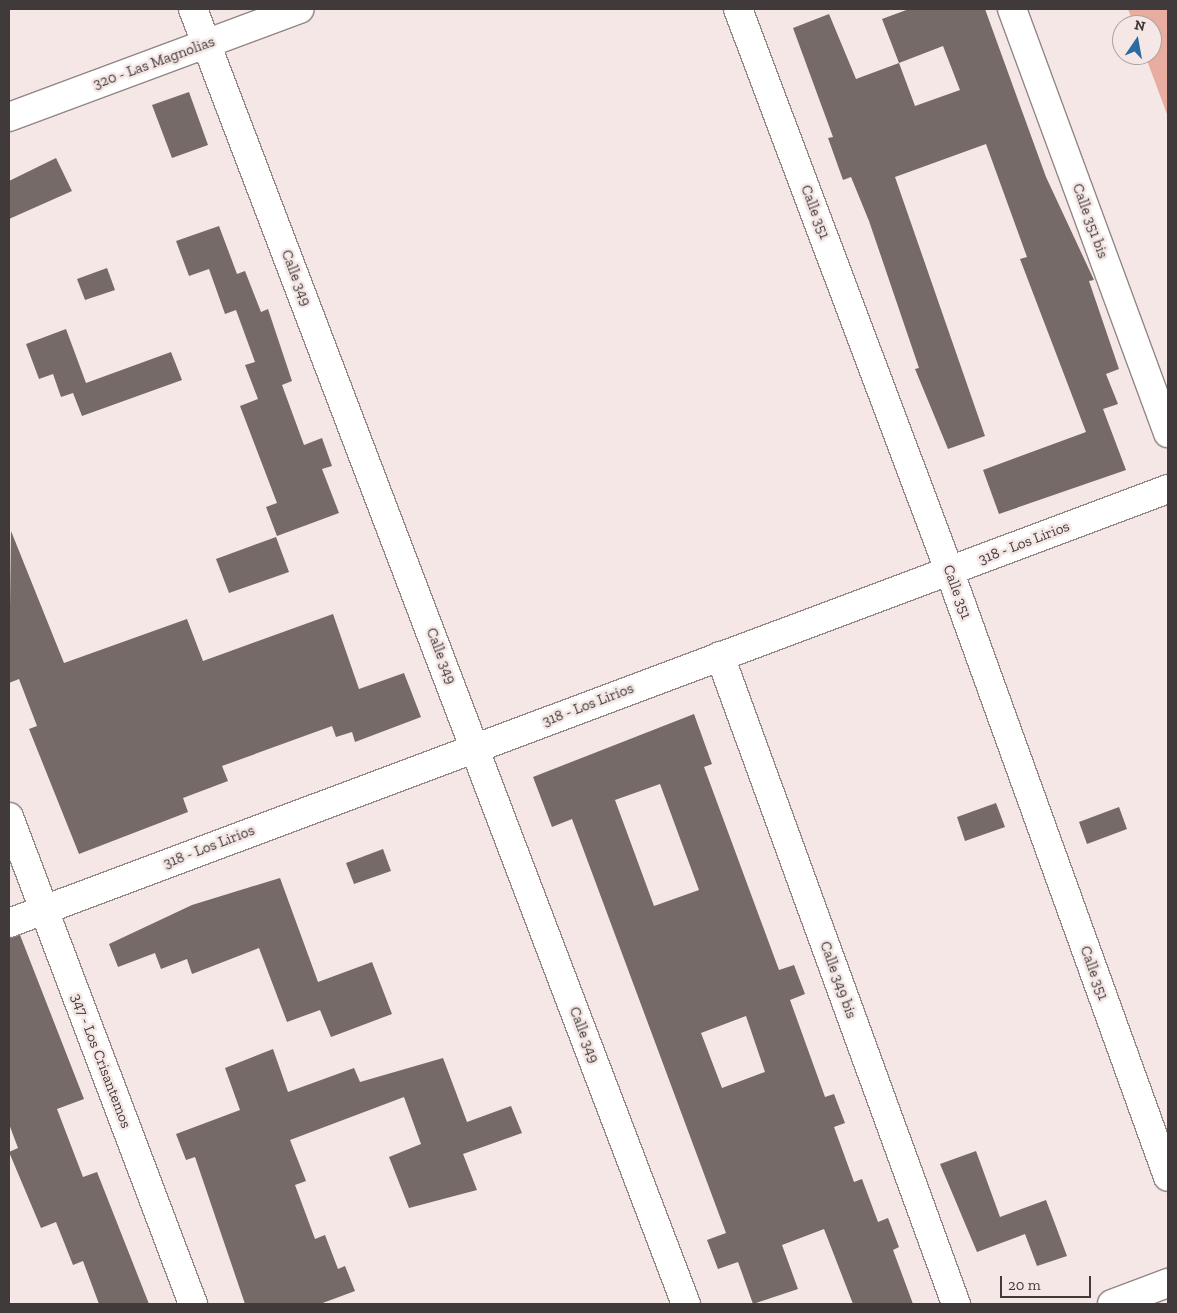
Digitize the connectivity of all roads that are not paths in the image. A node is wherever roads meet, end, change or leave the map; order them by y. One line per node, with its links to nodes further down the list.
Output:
1 (193, 9): 5 (street, Calle 349)
2 (300, 9): 5 (street, 320 - Las Magnolias)
3 (738, 9): 9 (street, Calle 351)
4 (1012, 9): 7 (street, Calle 351 bis)
5 (206, 44): 6 (street, 320 - Las Magnolias); 11 (street, Calle 349)
6 (9, 117)
7 (1168, 433)
8 (1168, 488): 9 (street, 318 - Los Lirios)
9 (950, 570): 10 (street, 318 - Los Lirios); 15 (street, Calle 351)
10 (720, 656): 11 (street, 318 - Los Lirios); 19 (street, Calle 349 bis)
11 (476, 748): 13 (street, 318 - Los Lirios); 18 (street, Calle 349)
12 (9, 818): 13 (street, 347 - Los Crisantemos)
13 (44, 910): 14 (street, 318 - Los Lirios); 17 (street, 347 - Los Crisantemos)
14 (9, 922)
15 (1168, 1177)
16 (1168, 1283): 20 (street)
17 (193, 1304)
18 (686, 1304)
19 (956, 1304)
20 (1112, 1304)

